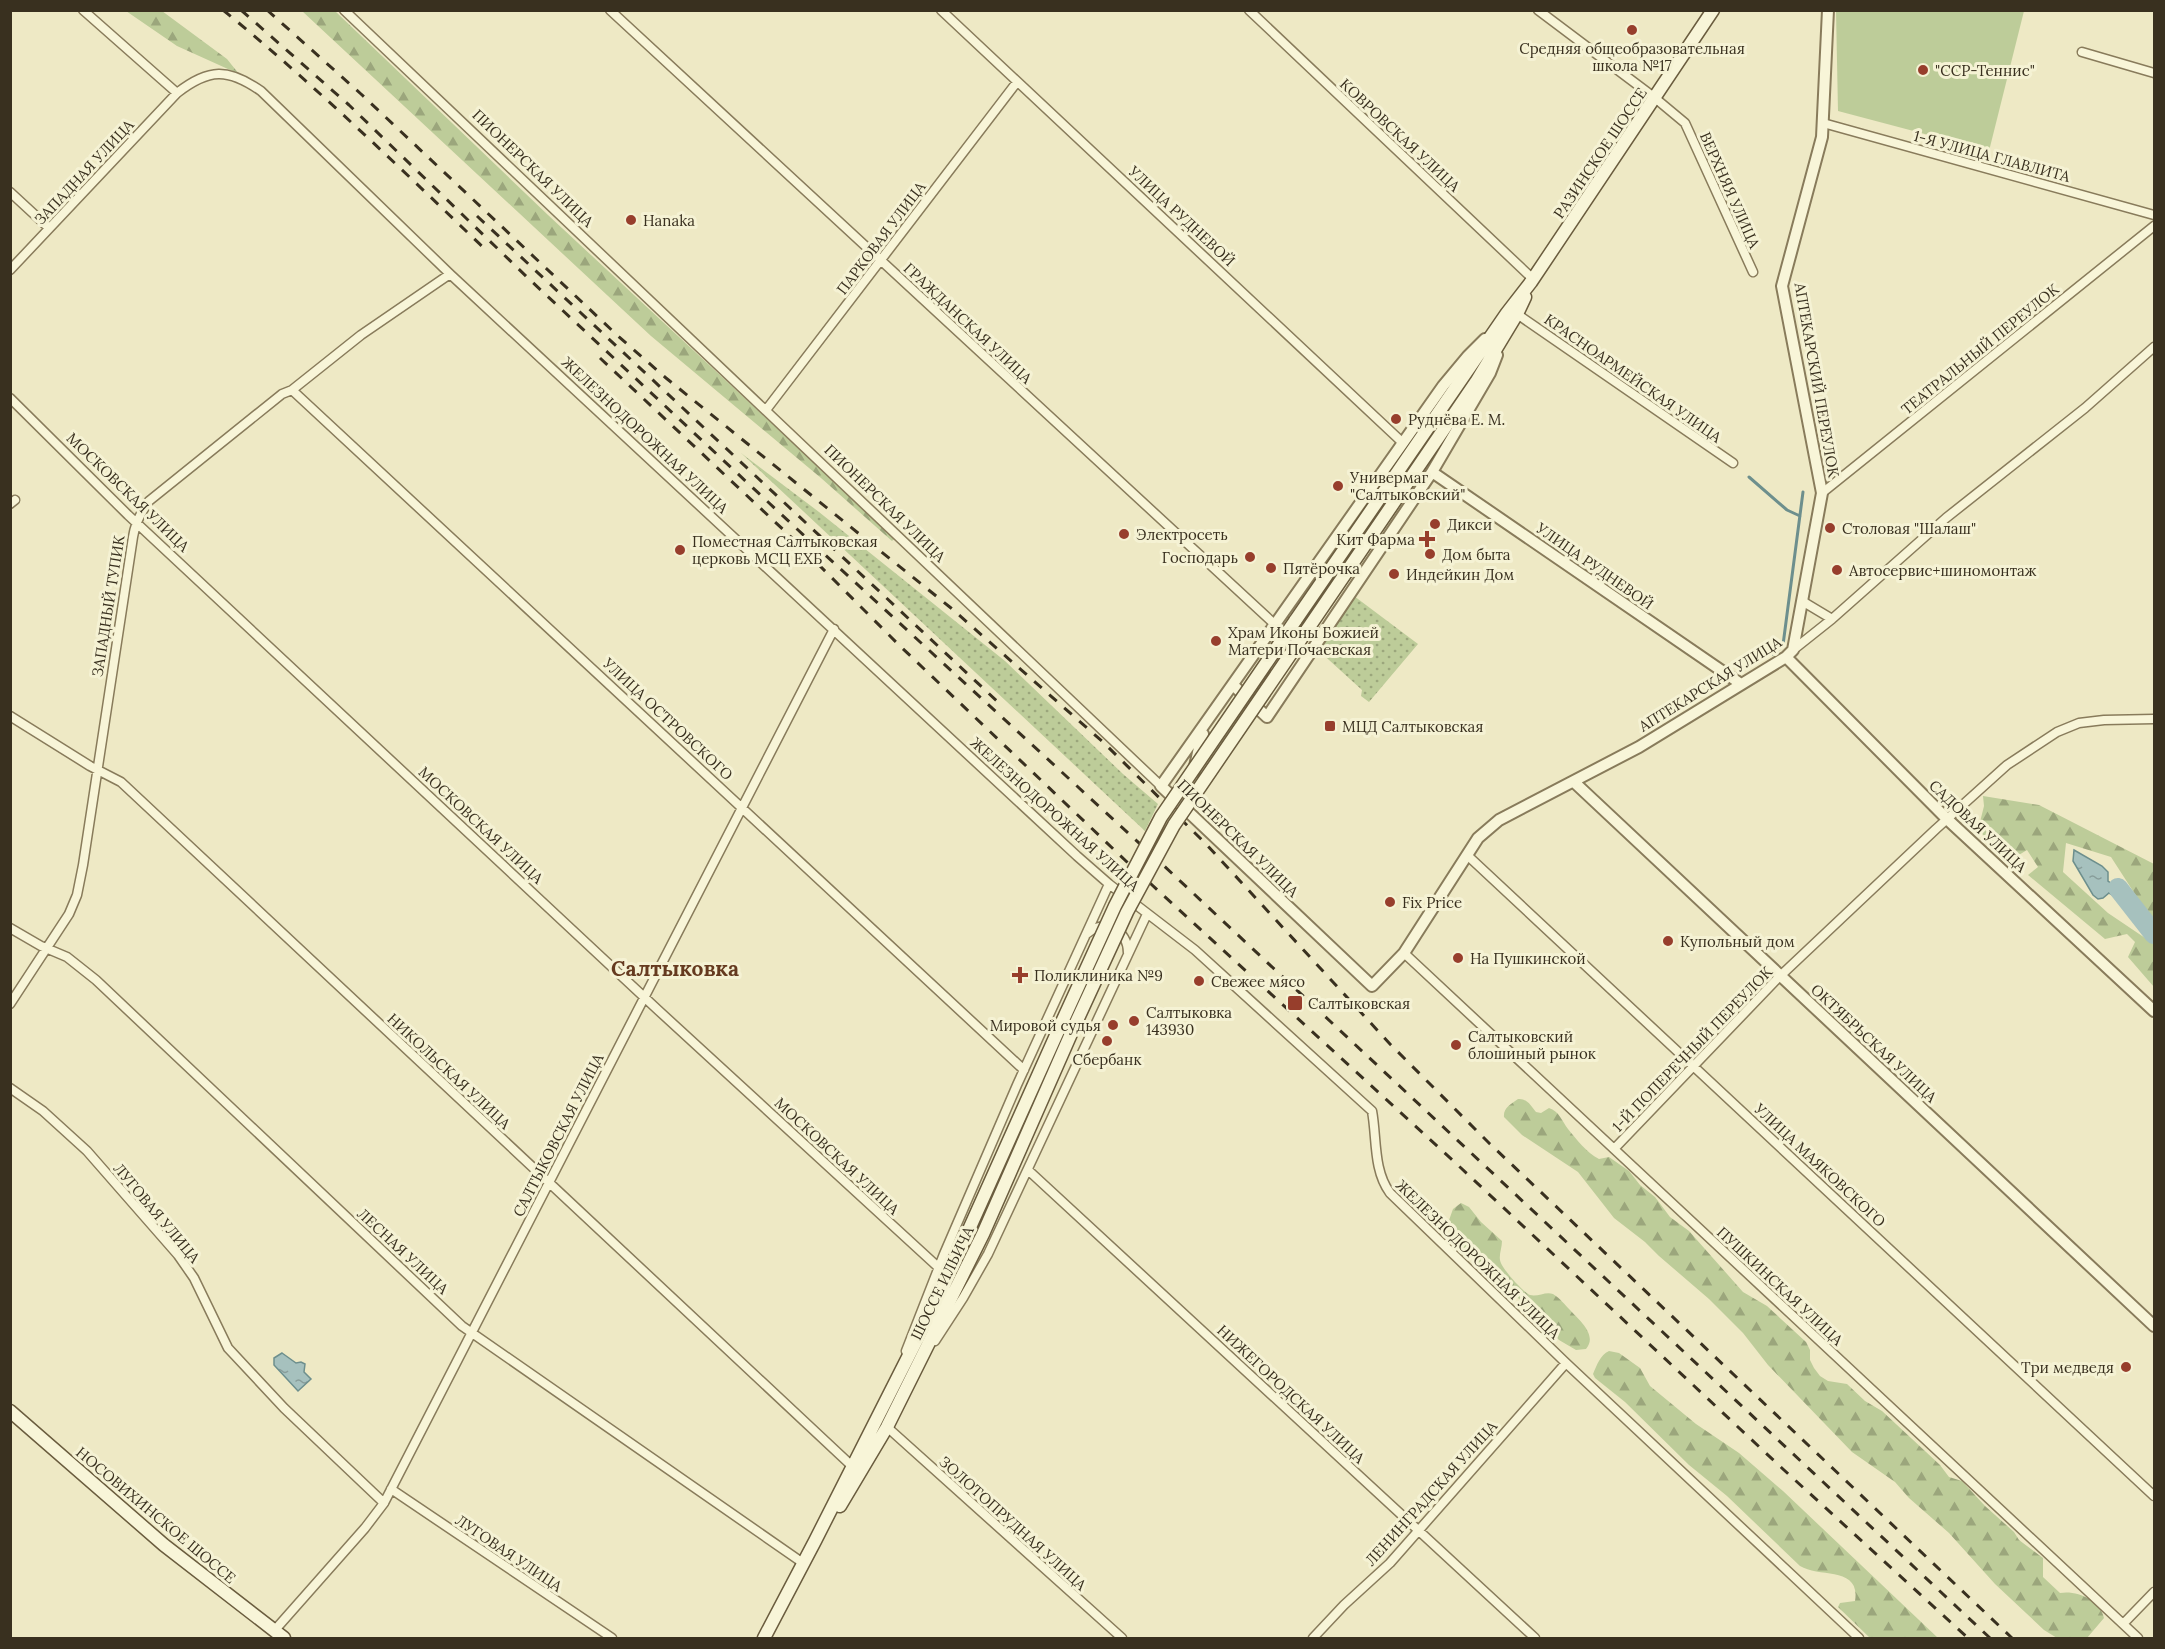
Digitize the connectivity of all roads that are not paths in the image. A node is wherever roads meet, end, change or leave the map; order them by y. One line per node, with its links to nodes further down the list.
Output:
1 (83, 10): 12 (street)
2 (344, 10): 29 (street, ПИОНЕРСКАЯ УЛИЦА)
3 (610, 10): 19 (street, ГРАЖДАНСКАЯ УЛИЦА)
4 (941, 10): 11 (street, УЛИЦА РУДНЕВОЙ)
5 (1538, 10): 13 (street, ВЕРХНЯЯ УЛИЦА)
6 (1713, 10): 13 (main road, РАЗИНСКОЕ ШОССЕ)
7 (1828, 10): 14 (street, АПТЕКАРСКИЙ ПЕРЕУЛОК)
8 (1249, 11): 23 (street, КОВРОВСКАЯ УЛИЦА)
9 (2082, 52): 10 (street)
10 (2154, 73)
11 (1017, 82): 19 (street, ПАРКОВАЯ УЛИЦА); 30 (street, УЛИЦА РУДНЕВОЙ)
12 (177, 93): 18 (street, ЗАПАДНАЯ УЛИЦА); 22 (street, ЖЕЛЕЗНОДОРОЖНАЯ УЛИЦА)
13 (1655, 98): 21 (street, ВЕРХНЯЯ УЛИЦА); 23 (main road, РАЗИНСКОЕ ШОССЕ)
14 (1823, 123): 16 (street, 1-Я УЛИЦА ГЛАВЛИТА); 33 (street, АПТЕКАРСКИЙ ПЕРЕУЛОК)
15 (10, 192): 18 (street)
16 (2154, 215)
17 (2154, 226): 33 (street, ТЕАТРАЛЬНЫЙ ПЕРЕУЛОК)
18 (49, 228): 20 (street, ЗАПАДНАЯ УЛИЦА)
19 (880, 260): 29 (street, ПАРКОВАЯ УЛИЦА); 37 (street, ГРАЖДАНСКАЯ УЛИЦА)
20 (10, 270)
21 (1753, 272)
22 (450, 274): 27 (street, ЗАПАДНЫЙ ТУПИК); 38 (street, ЖЕЛЕЗНОДОРОЖНАЯ УЛИЦА)
23 (1532, 281): 24 (main road, РАЗИНСКОЕ ШОССЕ); 25 (main road, РАЗИНСКОЕ ШОССЕ)
24 (1517, 314): 25 (main road, РАЗИНСКОЕ ШОССЕ); 31 (street, КРАСНОАРМЕЙСКАЯ УЛИЦА)
25 (1501, 331): 30 (street); 32 (street); 64 (main road, РАЗИНСКОЕ ШОССЕ, bridge); 64 (main road, РАЗИНСКОЕ ШОССЕ, bridge)
26 (2154, 346): 36 (street, АПТЕКАРСКАЯ УЛИЦА)
27 (292, 390): 34 (street, ЗАПАДНЫЙ ТУПИК); 50 (street, УЛИЦА ОСТРОВСКОГО)
28 (10, 398): 34 (street, МОСКОВСКАЯ УЛИЦА)
29 (766, 410): 48 (street, ПИОНЕРСКАЯ УЛИЦА)
30 (1403, 443): 37 (street)
31 (1733, 464)
32 (1432, 472): 40 (street); 41 (street, УЛИЦА РУДНЕВОЙ)
33 (1822, 493): 35 (street, АПТЕКАРСКИЙ ПЕРЕУЛОК)
34 (137, 522): 46 (street, ЗАПАДНЫЙ ТУПИК); 61 (street, МОСКОВСКАЯ УЛИЦА)
35 (1802, 601): 36 (street); 39 (street, АПТЕКАРСКИЙ ПЕРЕУЛОК)
36 (1832, 619): 39 (street, АПТЕКАРСКАЯ УЛИЦА)
37 (1275, 625): 40 (street, ГРАЖДАНСКАЯ УЛИЦА); 42 (street)
38 (834, 629): 50 (street, САЛТЫКОВСКАЯ УЛИЦА); 53 (street, ЖЕЛЕЗНОДОРОЖНАЯ УЛИЦА)
39 (1789, 654): 41 (street, АПТЕКАРСКАЯ УЛИЦА); 51 (street, САДОВАЯ УЛИЦА)
40 (1309, 656): 42 (street)
41 (1741, 684): 47 (street, АПТЕКАРСКАЯ УЛИЦА)
42 (1233, 685): 45 (street)
43 (10, 716): 46 (street, НИКОЛЬСКАЯ УЛИЦА)
44 (2154, 719): 51 (street, 1-Й ПОПЕРЕЧНЫЙ ПЕРЕУЛОК)
45 (1207, 722): 48 (street); 49 (street)
46 (97, 769): 57 (street, ЗАПАДНЫЙ ТУПИК); 70 (street, НИКОЛЬСКАЯ УЛИЦА)
47 (1574, 782): 52 (street, АПТЕКАРСКАЯ УЛИЦА); 60 (street, ОКТЯБРЬСКАЯ УЛИЦА)
48 (1161, 786): 49 (street, ПИОНЕРСКАЯ УЛИЦА)
49 (1179, 803): 58 (street, ПИОНЕРСКАЯ УЛИЦА)
50 (742, 807): 61 (street, САЛТЫКОВСКАЯ УЛИЦА); 66 (street, УЛИЦА ОСТРОВСКОГО)
51 (1947, 819): 60 (street, 1-Й ПОПЕРЕЧНЫЙ ПЕРЕУЛОК); 63 (street, САДОВАЯ УЛИЦА)
52 (1467, 855): 58 (street, АПТЕКАРСКАЯ УЛИЦА); 65 (street, УЛИЦА МАЯКОВСКОГО)
53 (1109, 884): 54 (street, ЖЕЛЕЗНОДОРОЖНАЯ УЛИЦА); 56 (street)
54 (1147, 914): 59 (street); 74 (street, ЖЕЛЕЗНОДОРОЖНАЯ УЛИЦА)
55 (10, 928): 57 (street, ЛЕСНАЯ УЛИЦА)
56 (1085, 937): 59 (street); 66 (street)
57 (46, 948): 62 (street, ЗАПАДНЫЙ ТУПИК); 73 (street, ЛЕСНАЯ УЛИЦА)
58 (1404, 953): 68 (street, ПУШКИНСКАЯ УЛИЦА)
59 (1128, 956): 69 (street)
60 (1781, 976): 65 (street, 1-Й ПОПЕРЕЧНЫЙ ПЕРЕУЛОК); 72 (street, ОКТЯБРЬСКАЯ УЛИЦА)
61 (645, 996): 70 (street, САЛТЫКОВСКАЯ УЛИЦА); 71 (street, МОСКОВСКАЯ УЛИЦА)
62 (10, 1004)
63 (2154, 1011)
64 (1068, 1025): 75 (main road, ШОССЕ ИЛЬИЧА); 76 (main road, ШОССЕ ИЛЬИЧА)
65 (1693, 1066): 68 (street, 1-Й ПОПЕРЕЧНЫЙ ПЕРЕУЛОК); 82 (street, УЛИЦА МАЯКОВСКОГО)
66 (1024, 1070): 71 (street)
67 (10, 1088): 83 (street, ЛУГОВАЯ УЛИЦА)
68 (1614, 1149): 88 (street, ПУШКИНСКАЯ УЛИЦА)
69 (1028, 1170): 75 (street); 84 (street, НИЖЕГОРОДСКАЯ УЛИЦА)
70 (549, 1183): 73 (street, САЛТЫКОВСКАЯ УЛИЦА); 80 (street, НИКОЛЬСКАЯ УЛИЦА)
71 (938, 1267): 76 (street)
72 (2154, 1326)
73 (471, 1333): 81 (street, САЛТЫКОВСКАЯ УЛИЦА); 86 (street, ЛЕСНАЯ УЛИЦА)
74 (1566, 1363): 84 (street, ЛЕНИНГРАДСКАЯ УЛИЦА); 95 (street, ЖЕЛЕЗНОДОРОЖНАЯ УЛИЦА)
75 (912, 1376): 77 (main road, ШОССЕ ИЛЬИЧА)
76 (893, 1386): 77 (main road, ШОССЕ ИЛЬИЧА)
77 (891, 1404): 79 (main road, ШОССЕ ИЛЬИЧА); 80 (main road, ШОССЕ ИЛЬИЧА)
78 (10, 1411): 89 (main road, НОСОВИХИНСКОЕ ШОССЕ)
79 (887, 1427): 85 (main road, ШОССЕ ИЛЬИЧА); 92 (street, ЗОЛОТОПРУДНАЯ УЛИЦА)
80 (853, 1467): 85 (main road, ШОССЕ ИЛЬИЧА)
81 (391, 1489): 83 (street, САЛТЫКОВСКАЯ УЛИЦА); 90 (street, ЛУГОВАЯ УЛИЦА)
82 (2154, 1496)
83 (384, 1503): 89 (street, САЛТЫКОВСКАЯ УЛИЦА)
84 (1419, 1530): 93 (street, ЛЕНИНГРАДСКАЯ УЛИЦА); 94 (street, НИЖЕГОРОДСКАЯ УЛИЦА)
85 (815, 1541): 86 (main road, ШОССЕ ИЛЬИЧА)
86 (803, 1563): 91 (main road, ШОССЕ ИЛЬИЧА)
87 (2154, 1592): 88 (street)
88 (2123, 1624): 96 (street, ПУШКИНСКАЯ УЛИЦА)
89 (279, 1635)
90 (612, 1638)
91 (764, 1638)
92 (1122, 1638)
93 (1313, 1638)
94 (1535, 1638)
95 (1859, 1638)
96 (2138, 1638)

